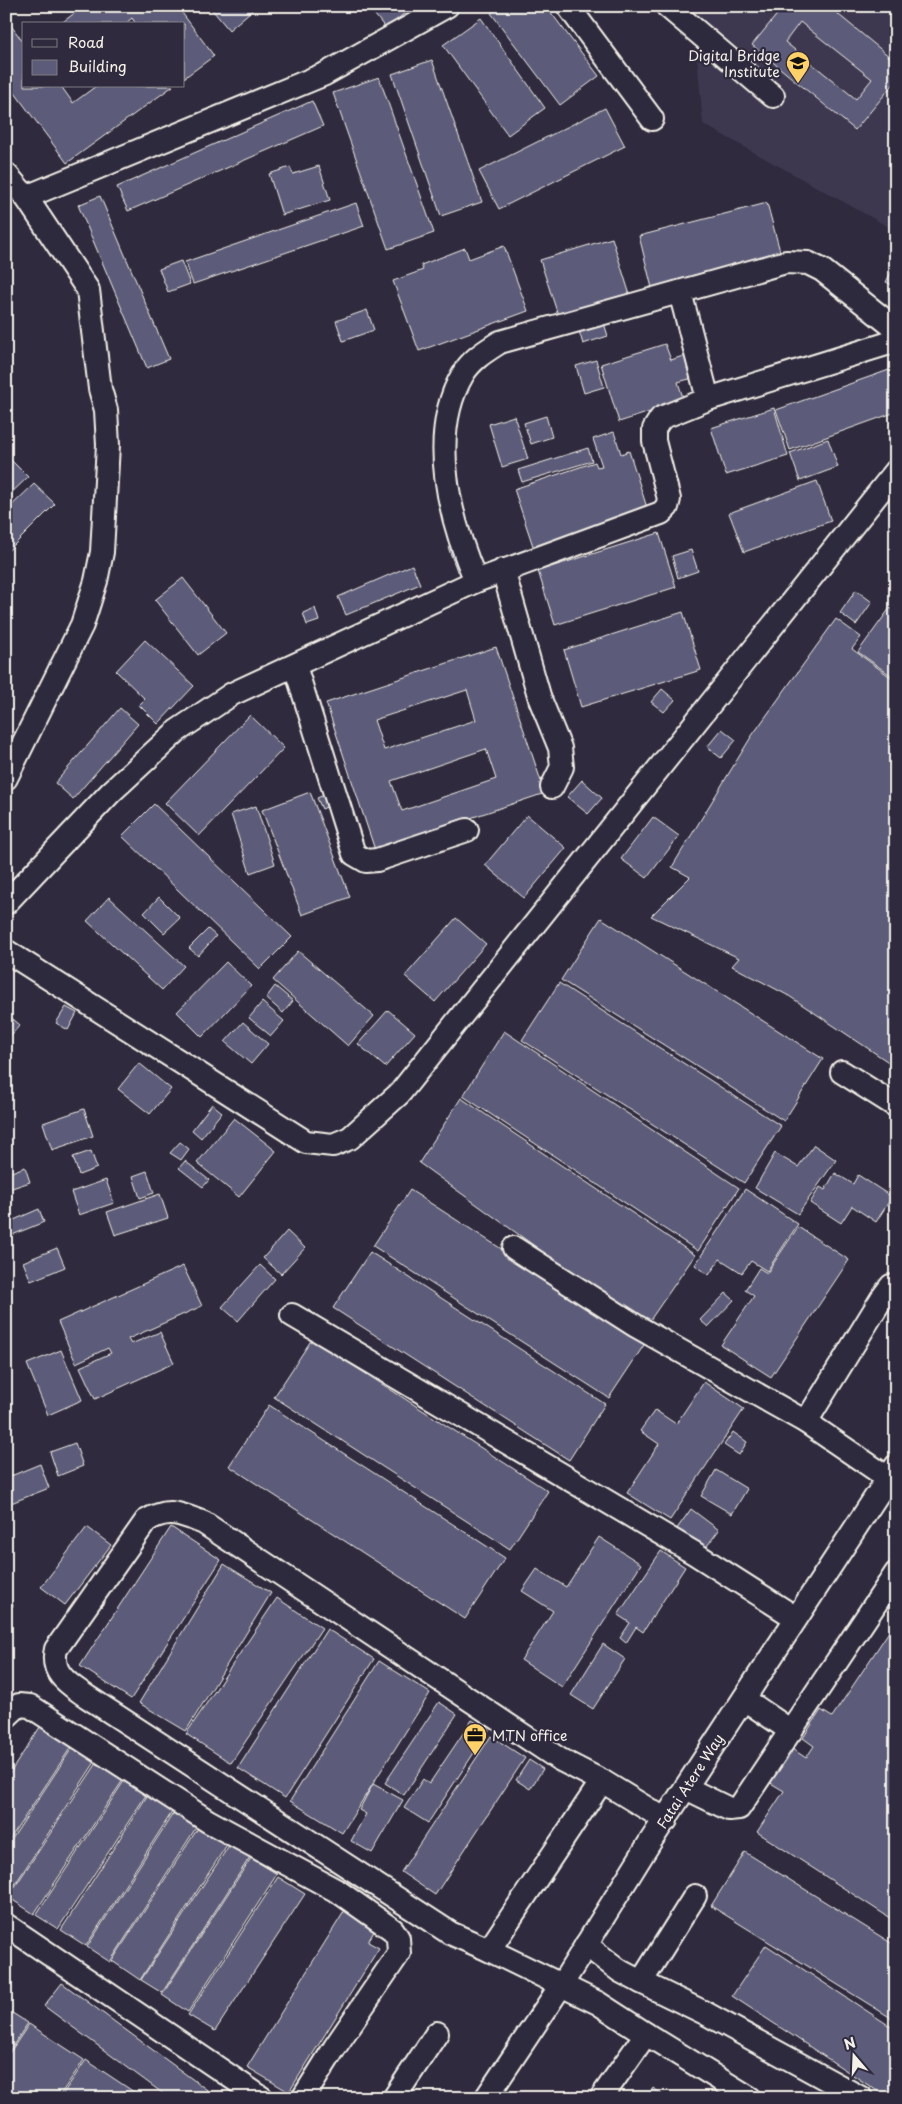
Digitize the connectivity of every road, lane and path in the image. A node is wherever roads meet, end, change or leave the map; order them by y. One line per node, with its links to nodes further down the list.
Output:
1 (447, 6): 7 (street)
2 (568, 6): 5 (street)
3 (668, 6): 4 (street)
4 (773, 96)
5 (652, 119)
6 (6, 174): 7 (street)
7 (26, 197): 16 (street)
8 (680, 292): 9 (street); 11 (street); 14 (street)
9 (896, 329)
10 (896, 341): 11 (street)
11 (708, 399): 13 (street)
12 (896, 471): 20 (street)
13 (503, 570): 14 (street); 17 (street)
14 (476, 581): 15 (street)
15 (295, 666): 18 (street); 19 (street)
16 (6, 778)
17 (552, 787)
18 (467, 830)
19 (6, 903)
20 (6, 950)
21 (842, 1072): 22 (street)
22 (896, 1106)
23 (514, 1248): 26 (street)
24 (896, 1286): 26 (street)
25 (292, 1314): 29 (street)
26 (806, 1422): 27 (street)
27 (892, 1472): 29 (street, Fatai Atere Way)
28 (896, 1573): 32 (street)
29 (796, 1618): 30 (street, Fatai Atere Way)
30 (744, 1699): 32 (street); 34 (street, Fatai Atere Way)
31 (6, 1717): 45 (street)
32 (791, 1731): 34 (street)
33 (602, 1781): 35 (street); 39 (street); 39 (street)
34 (686, 1788): 35 (street, Fatai Atere Way)
35 (666, 1820): 38 (street, Fatai Atere Way)
36 (696, 1896): 40 (street)
37 (6, 1925): 44 (street)
38 (586, 1945): 40 (street); 41 (street, Fatai Atere Way)
39 (488, 1950): 41 (street)
40 (641, 1982): 50 (street)
41 (562, 1984): 43 (street); 47 (street, Fatai Atere Way)
42 (437, 2033): 46 (street)
43 (646, 2034): 48 (street); 49 (street)
44 (262, 2098)
45 (303, 2098)
46 (394, 2098)
47 (486, 2098)
48 (601, 2098)
49 (750, 2098)
50 (861, 2098)

